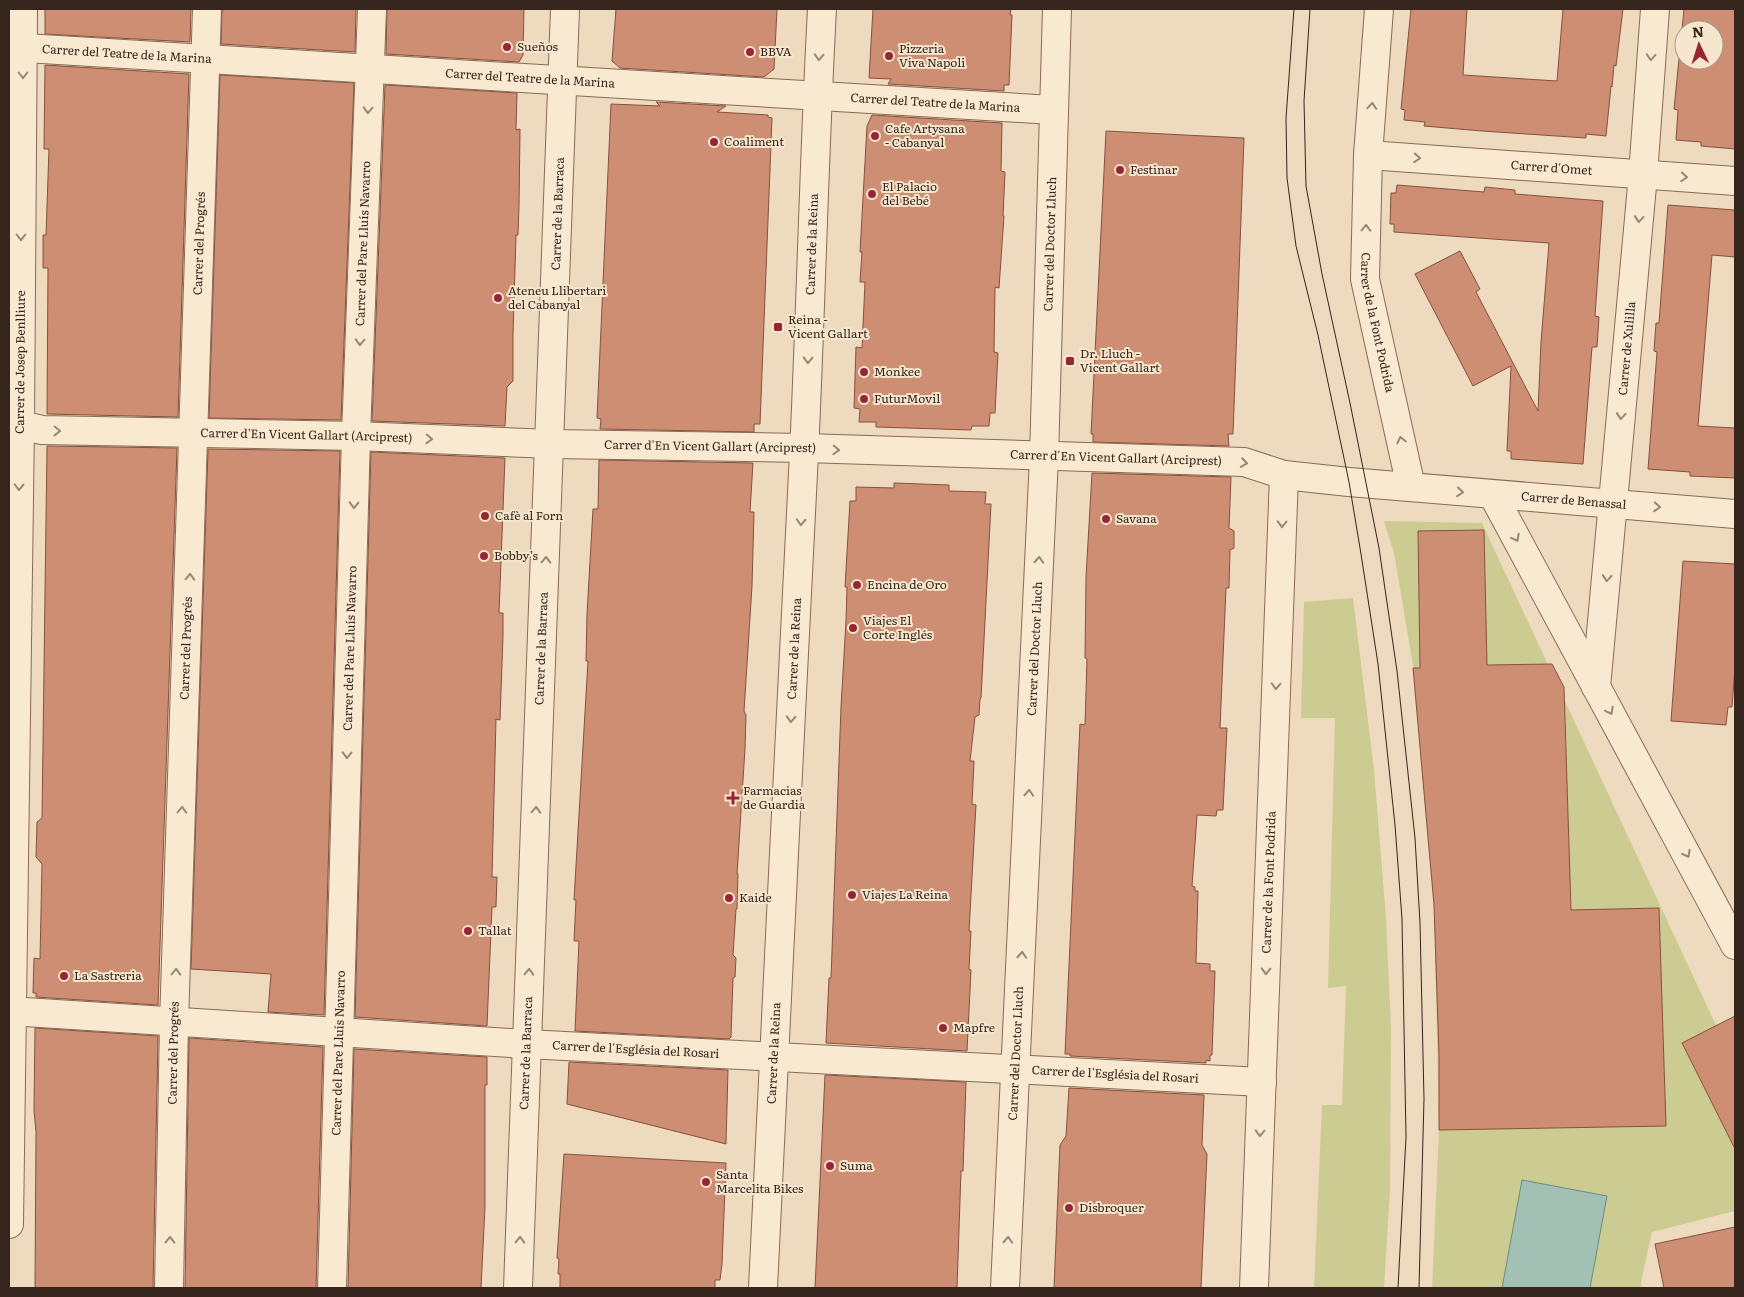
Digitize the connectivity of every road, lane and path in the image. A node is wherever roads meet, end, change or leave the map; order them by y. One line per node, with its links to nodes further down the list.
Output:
1 (23, 9): 9 (street, Carrer de Josep Benlliure)
2 (207, 9): 10 (street, Carrer del Progrés)
3 (372, 9): 11 (street, Carrer del Pare Lluís Navarro)
4 (566, 9): 12 (street, Carrer de la Barraca)
5 (822, 9): 13 (street, Carrer de la Reina, one-way to 13)
6 (1056, 9): 14 (street, Carrer del Doctor Lluch)
7 (1379, 9): 15 (street, one-way to 7)
8 (1655, 9): 16 (street, Carrer de Xulilla, one-way to 16)
9 (16, 48): 10 (street, Carrer del Teatre de la Marina); 18 (street, Carrer de Josep Benlliure, one-way to 18)
10 (206, 59): 11 (street, Carrer del Teatre de la Marina); 19 (street, Carrer del Progrés)
11 (370, 69): 12 (street, Carrer del Teatre de la Marina); 20 (street, Carrer del Pare Lluís Navarro, one-way to 20)
12 (563, 81): 13 (street, Carrer del Teatre de la Marina); 21 (street, Carrer de la Barraca)
13 (817, 96): 14 (street, Carrer del Teatre de la Marina); 22 (street, Carrer de la Reina, one-way to 22)
14 (1053, 110): 23 (street, Carrer del Doctor Lluch)
15 (1368, 155): 16 (street, Carrer d'Omet, one-way to 16); 25 (street, Carrer de la Font Podrida, one-way to 15)
16 (1642, 175): 17 (street, Carrer d'Omet, one-way to 17); 27 (street, Carrer de Xulilla, one-way to 27)
17 (1735, 181)
18 (14, 424): 19 (street, Carrer d'En Vicent Gallart (Arciprest), one-way to 19); 32 (street, Carrer de Josep Benlliure, one-way to 32)
19 (195, 433): 20 (street, Carrer d'En Vicent Gallart (Arciprest)); 33 (street, Carrer del Progrés, one-way to 19)
20 (356, 436): 21 (street, Carrer d'En Vicent Gallart (Arciprest), one-way to 21); 34 (street, Carrer del Pare Lluís Navarro, one-way to 34)
21 (551, 444): 22 (street, Carrer d'En Vicent Gallart (Arciprest)); 35 (street, Carrer de la Barraca, one-way to 21)
22 (804, 448): 23 (street, Carrer d'En Vicent Gallart (Arciprest), one-way to 23); 36 (street, Carrer de la Reina, one-way to 36)
23 (1044, 457): 24 (street, Carrer d'En Vicent Gallart (Arciprest), one-way to 24); 37 (street, Carrer del Doctor Lluch, one-way to 23)
24 (1284, 475): 25 (street, Carrer d'En Vicent Gallart (Arciprest)); 38 (street, Carrer de la Font Podrida, one-way to 38)
25 (1412, 487): 26 (street, Carrer de Benassal, one-way to 26)
26 (1493, 495): 27 (street, Carrer de Benassal); 29 (street, one-way to 29)
27 (1614, 503): 28 (street, Carrer de Benassal, one-way to 28); 29 (street, Carrer de Xulilla, one-way to 29)
28 (1735, 514)
29 (1596, 687): 31 (street, one-way to 31)
30 (1735, 902): 31 (street)
31 (1734, 941)
32 (10, 1011): 33 (street, Carrer de l'Església del Rosari); 39 (street, Carrer de Josep Benlliure)
33 (174, 1023): 34 (street, Carrer de l'Església del Rosari); 40 (street, Carrer del Progrés, one-way to 33)
34 (339, 1032): 35 (street, Carrer de l'Església del Rosari); 41 (street, Carrer del Pare Lluís Navarro)
35 (526, 1044): 36 (street, Carrer de l'Església del Rosari); 42 (street, Carrer de la Barraca, one-way to 35)
36 (773, 1056): 37 (street, Carrer de l'Església del Rosari); 43 (street, Carrer de la Reina)
37 (1017, 1070): 38 (street, Carrer de l'Església del Rosari); 44 (street, Carrer del Doctor Lluch, one-way to 37)
38 (1262, 1082): 45 (street, Carrer de la Font Podrida, one-way to 45)
39 (9, 1224)
40 (169, 1288)
41 (332, 1288)
42 (518, 1288)
43 (763, 1288)
44 (1005, 1288)
45 (1254, 1288)

